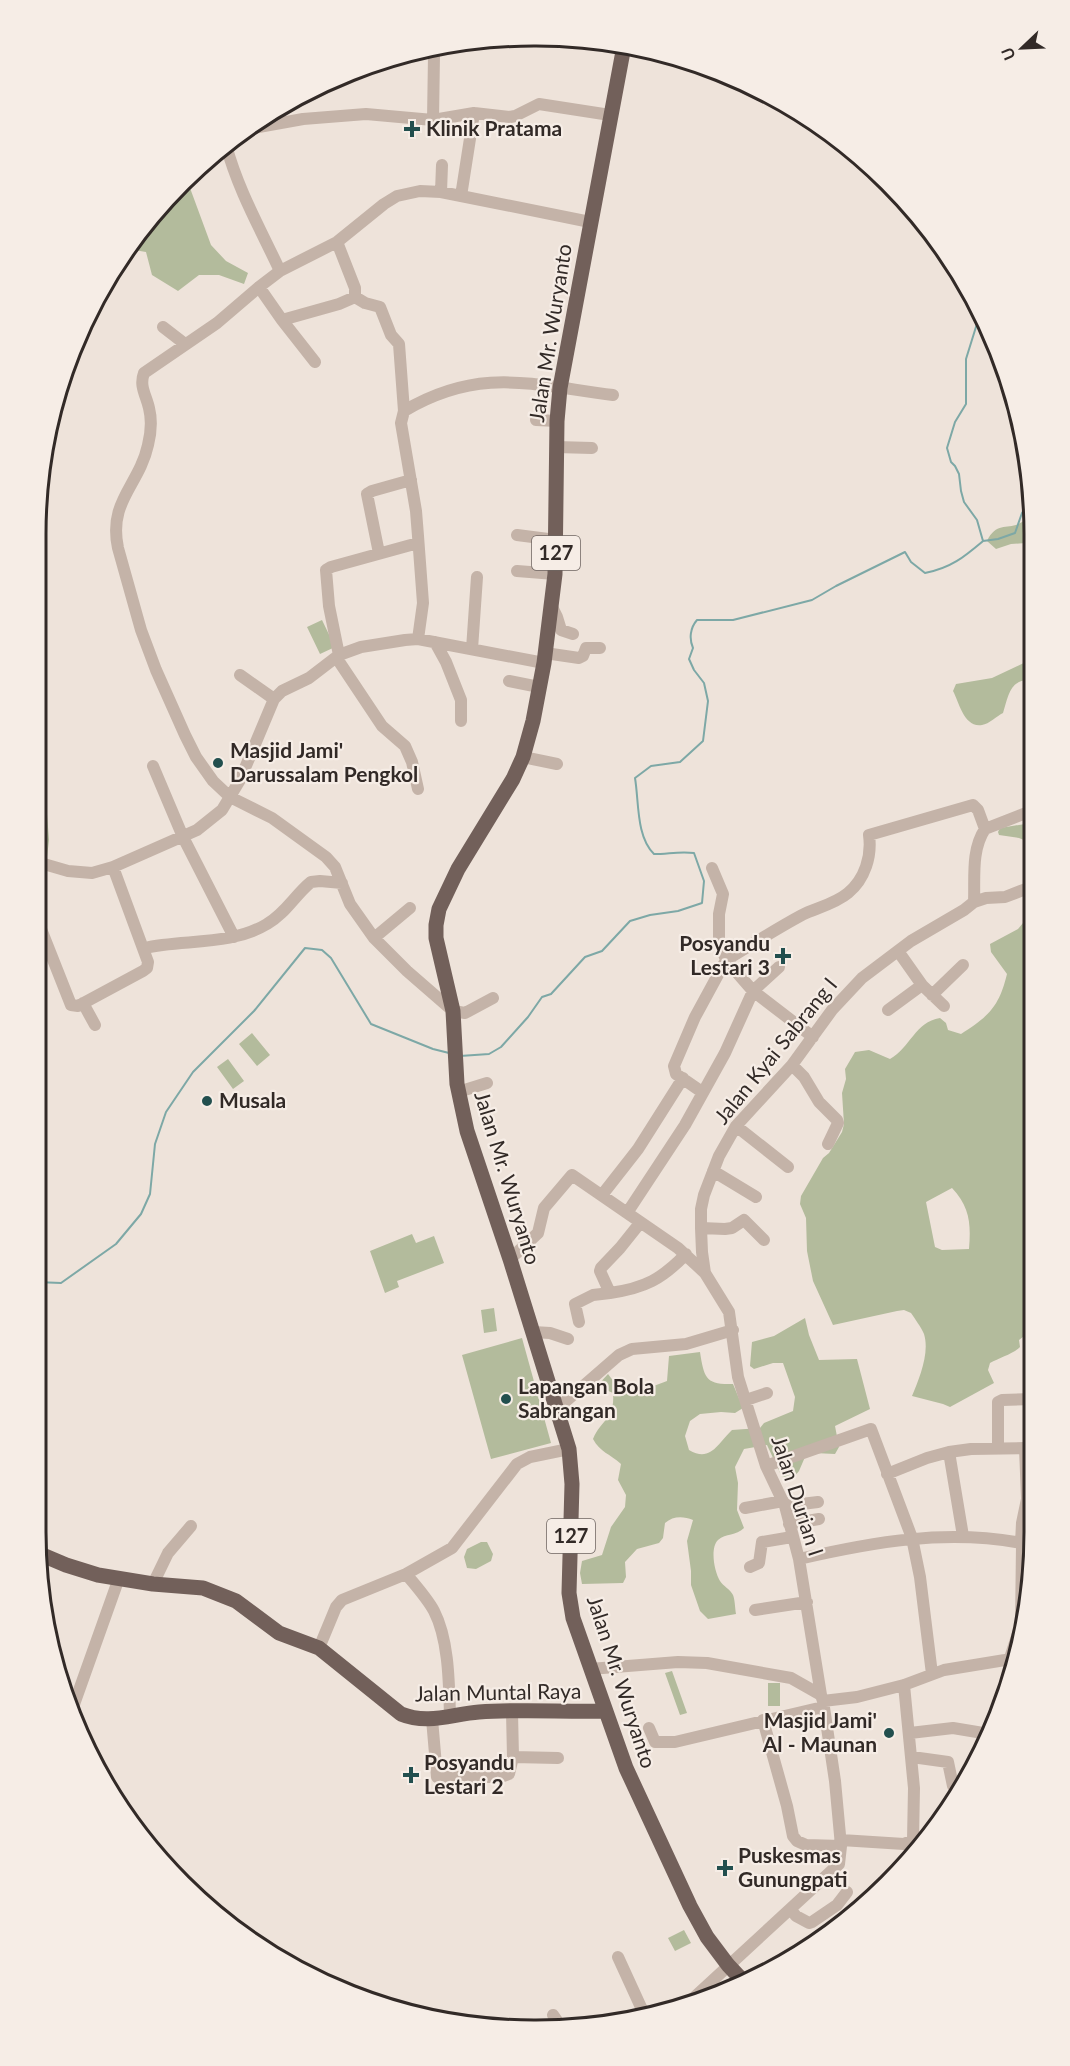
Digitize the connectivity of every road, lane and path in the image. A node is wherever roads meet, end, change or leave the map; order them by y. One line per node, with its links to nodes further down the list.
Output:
1 (622, 55): 4 (main road, Jalan Mr. Wuryanto / 127)
2 (434, 57): 5 (street)
3 (474, 113): 4 (street); 5 (street); 10 (street)
4 (610, 115): 11 (main road, Jalan Mr. Wuryanto / 127)
5 (433, 120): 6 (street)
6 (270, 125)
7 (229, 155): 13 (street)
8 (442, 165): 9 (street)
9 (441, 192): 10 (street); 12 (street)
10 (461, 196): 11 (street)
11 (590, 222): 20 (main road, Jalan Mr. Wuryanto / 127)
12 (337, 242): 13 (street); 15 (street)
13 (280, 271): 14 (street)
14 (259, 287): 16 (street); 18 (street)
15 (355, 297): 16 (street); 22 (street)
16 (282, 320): 19 (street)
17 (163, 327): 18 (street)
18 (185, 344): 52 (street)
19 (315, 362)
20 (560, 388): 21 (street); 22 (street); 24 (main road, Jalan Mr. Wuryanto / 127)
21 (613, 395)
22 (404, 411): 27 (street)
23 (536, 420): 24 (street)
24 (557, 421): 25 (main road, Jalan Mr. Wuryanto / 127)
25 (556, 447): 26 (street); 29 (main road, Jalan Mr. Wuryanto / 127)
26 (592, 448)
27 (411, 480): 30 (street); 31 (street)
28 (517, 535): 29 (street)
29 (556, 540): 33 (main road, Jalan Mr. Wuryanto / 127)
30 (418, 543): 31 (street); 37 (street)
31 (379, 553): 41 (street)
32 (517, 571): 33 (street)
33 (555, 574): 35 (main road, Jalan Mr. Wuryanto / 127)
34 (477, 577): 40 (street)
35 (552, 607): 36 (street); 42 (main road, Jalan Mr. Wuryanto / 127)
36 (573, 633)
37 (418, 639): 38 (street); 41 (street)
38 (435, 642): 40 (street); 47 (street)
39 (600, 648): 42 (street)
40 (472, 649): 42 (street)
41 (338, 656): 46 (street); 51 (street)
42 (544, 658): 45 (main road, Jalan Mr. Wuryanto / 127)
43 (240, 675): 46 (street)
44 (509, 681): 45 (street)
45 (539, 687): 48 (main road, Jalan Mr. Wuryanto / 127)
46 (274, 699): 52 (street)
47 (460, 722)
48 (523, 757): 49 (street); 78 (main road, Jalan Mr. Wuryanto / 127)
49 (557, 764)
50 (153, 766): 55 (street)
51 (418, 789)
52 (230, 797): 55 (street); 59 (street)
53 (1024, 815): 54 (street)
54 (985, 829): 61 (street); 68 (street)
55 (183, 837): 57 (street); 63 (street)
56 (46, 864): 57 (street)
57 (113, 867): 66 (street)
58 (712, 868): 68 (street)
59 (342, 884): 63 (street); 64 (street)
60 (1024, 890): 61 (street, Jalan Kyai Sabrang I)
61 (974, 902): 67 (street, Jalan Kyai Sabrang I)
62 (410, 908): 64 (street)
63 (234, 937): 66 (street)
64 (374, 938): 78 (street)
65 (46, 942): 75 (street)
66 (144, 948): 75 (street)
67 (898, 951): 71 (street); 80 (street, Jalan Kyai Sabrang I)
68 (726, 960): 72 (street); 82 (street)
69 (963, 965): 73 (street)
70 (779, 967): 72 (street)
71 (922, 985): 73 (street); 77 (street)
72 (753, 991): 80 (street); 85 (street)
73 (932, 994): 76 (street)
74 (493, 998): 78 (street)
75 (83, 1003): 79 (street)
76 (944, 1006)
77 (888, 1010)
78 (453, 1011): 84 (main road, Jalan Mr. Wuryanto / 127)
79 (95, 1025)
80 (813, 1037): 81 (street, Jalan Kyai Sabrang I)
81 (792, 1065): 86 (street, Jalan Kyai Sabrang I); 87 (street)
82 (683, 1078): 85 (street); 90 (street)
83 (488, 1083): 84 (street)
84 (458, 1092): 97 (main road, Jalan Mr. Wuryanto / 127)
85 (702, 1092): 92 (street)
86 (736, 1126): 88 (street); 89 (street, Jalan Kyai Sabrang I)
87 (828, 1144)
88 (788, 1167)
89 (713, 1171): 91 (street); 94 (street, Jalan Kyai Sabrang I)
90 (602, 1195): 92 (street); 97 (street)
91 (756, 1197)
92 (627, 1213): 93 (street)
93 (640, 1223): 96 (street); 99 (street)
94 (701, 1228): 95 (street); 98 (street, Jalan Kyai Sabrang I)
95 (764, 1240)
96 (687, 1254): 98 (street); 99 (street)
97 (510, 1259): 103 (main road, Jalan Mr. Wuryanto / 127)
98 (705, 1273): 100 (street, Jalan Kyai Sabrang I)
99 (610, 1293): 101 (street)
100 (729, 1312): 102 (street, Jalan Durian I)
101 (579, 1322)
102 (733, 1329): 107 (street, Jalan Durian I); 108 (street)
103 (533, 1332): 104 (street); 108 (main road, Jalan Mr. Wuryanto / 127)
104 (568, 1339)
105 (767, 1393): 107 (street)
106 (1024, 1399): 109 (street)
107 (746, 1400): 113 (street, Jalan Durian I)
108 (558, 1408): 111 (main road, Jalan Mr. Wuryanto / 127)
109 (998, 1448): 110 (street); 112 (street)
110 (1024, 1448)
111 (569, 1449): 130 (street); 137 (main road, Jalan Mr. Wuryanto / 127)
112 (953, 1452): 114 (street); 123 (street)
113 (766, 1466): 114 (street); 116 (street, Jalan Durian I)
114 (887, 1474): 125 (street)
115 (818, 1502): 116 (street)
116 (784, 1503): 117 (street); 120 (street, Jalan Durian I)
117 (745, 1508)
118 (1024, 1513): 122 (street)
119 (819, 1518): 120 (street)
120 (789, 1524): 124 (street, Jalan Durian I)
121 (191, 1526): 132 (street)
122 (1024, 1535)
123 (963, 1536): 125 (street); 126 (street)
124 (792, 1537): 128 (street, Jalan Durian I); 129 (street)
125 (912, 1538): 128 (street); 138 (street)
126 (1023, 1544)
127 (48, 1557): 131 (main road, Jalan Muntal Raya)
128 (799, 1559): 133 (street, Jalan Durian I)
129 (750, 1567)
130 (406, 1574): 135 (street); 144 (street)
131 (119, 1578): 132 (main road, Jalan Muntal Raya); 140 (street)
132 (153, 1584): 135 (main road, Jalan Muntal Raya)
133 (807, 1602): 134 (street); 141 (street, Jalan Durian I)
134 (755, 1610)
135 (319, 1648): 145 (main road, Jalan Muntal Raya)
136 (1006, 1661): 138 (street)
137 (590, 1669): 141 (street); 143 (main road, Jalan Mr. Wuryanto / 127)
138 (932, 1674): 139 (street)
139 (904, 1684): 141 (street); 149 (street)
140 (76, 1698)
141 (822, 1701): 146 (street); 156 (street, Jalan Durian I)
142 (512, 1712): 143 (main road, Jalan Muntal Raya); 144 (main road, Jalan Muntal Raya); 150 (street)
143 (605, 1712): 160 (main road, Jalan Mr. Wuryanto / 127)
144 (450, 1716): 145 (main road, Jalan Muntal Raya)
145 (432, 1719): 150 (street)
146 (763, 1720): 147 (street); 156 (street)
147 (649, 1728)
148 (980, 1732): 149 (street)
149 (910, 1733): 151 (street)
150 (513, 1757): 152 (street)
151 (912, 1757): 153 (street); 155 (street)
152 (558, 1758)
153 (953, 1784)
154 (913, 1840): 156 (street)
155 (913, 1840)
156 (841, 1843): 158 (street)
157 (847, 1892): 158 (street)
158 (791, 1910): 160 (street)
159 (618, 1957): 163 (street)
160 (728, 1965): 161 (main road, Jalan Mr. Wuryanto / 127); 162 (street)
161 (737, 1975)
162 (702, 1990)
163 (641, 2007)
164 (553, 2015): 165 (street)
165 (556, 2019)

